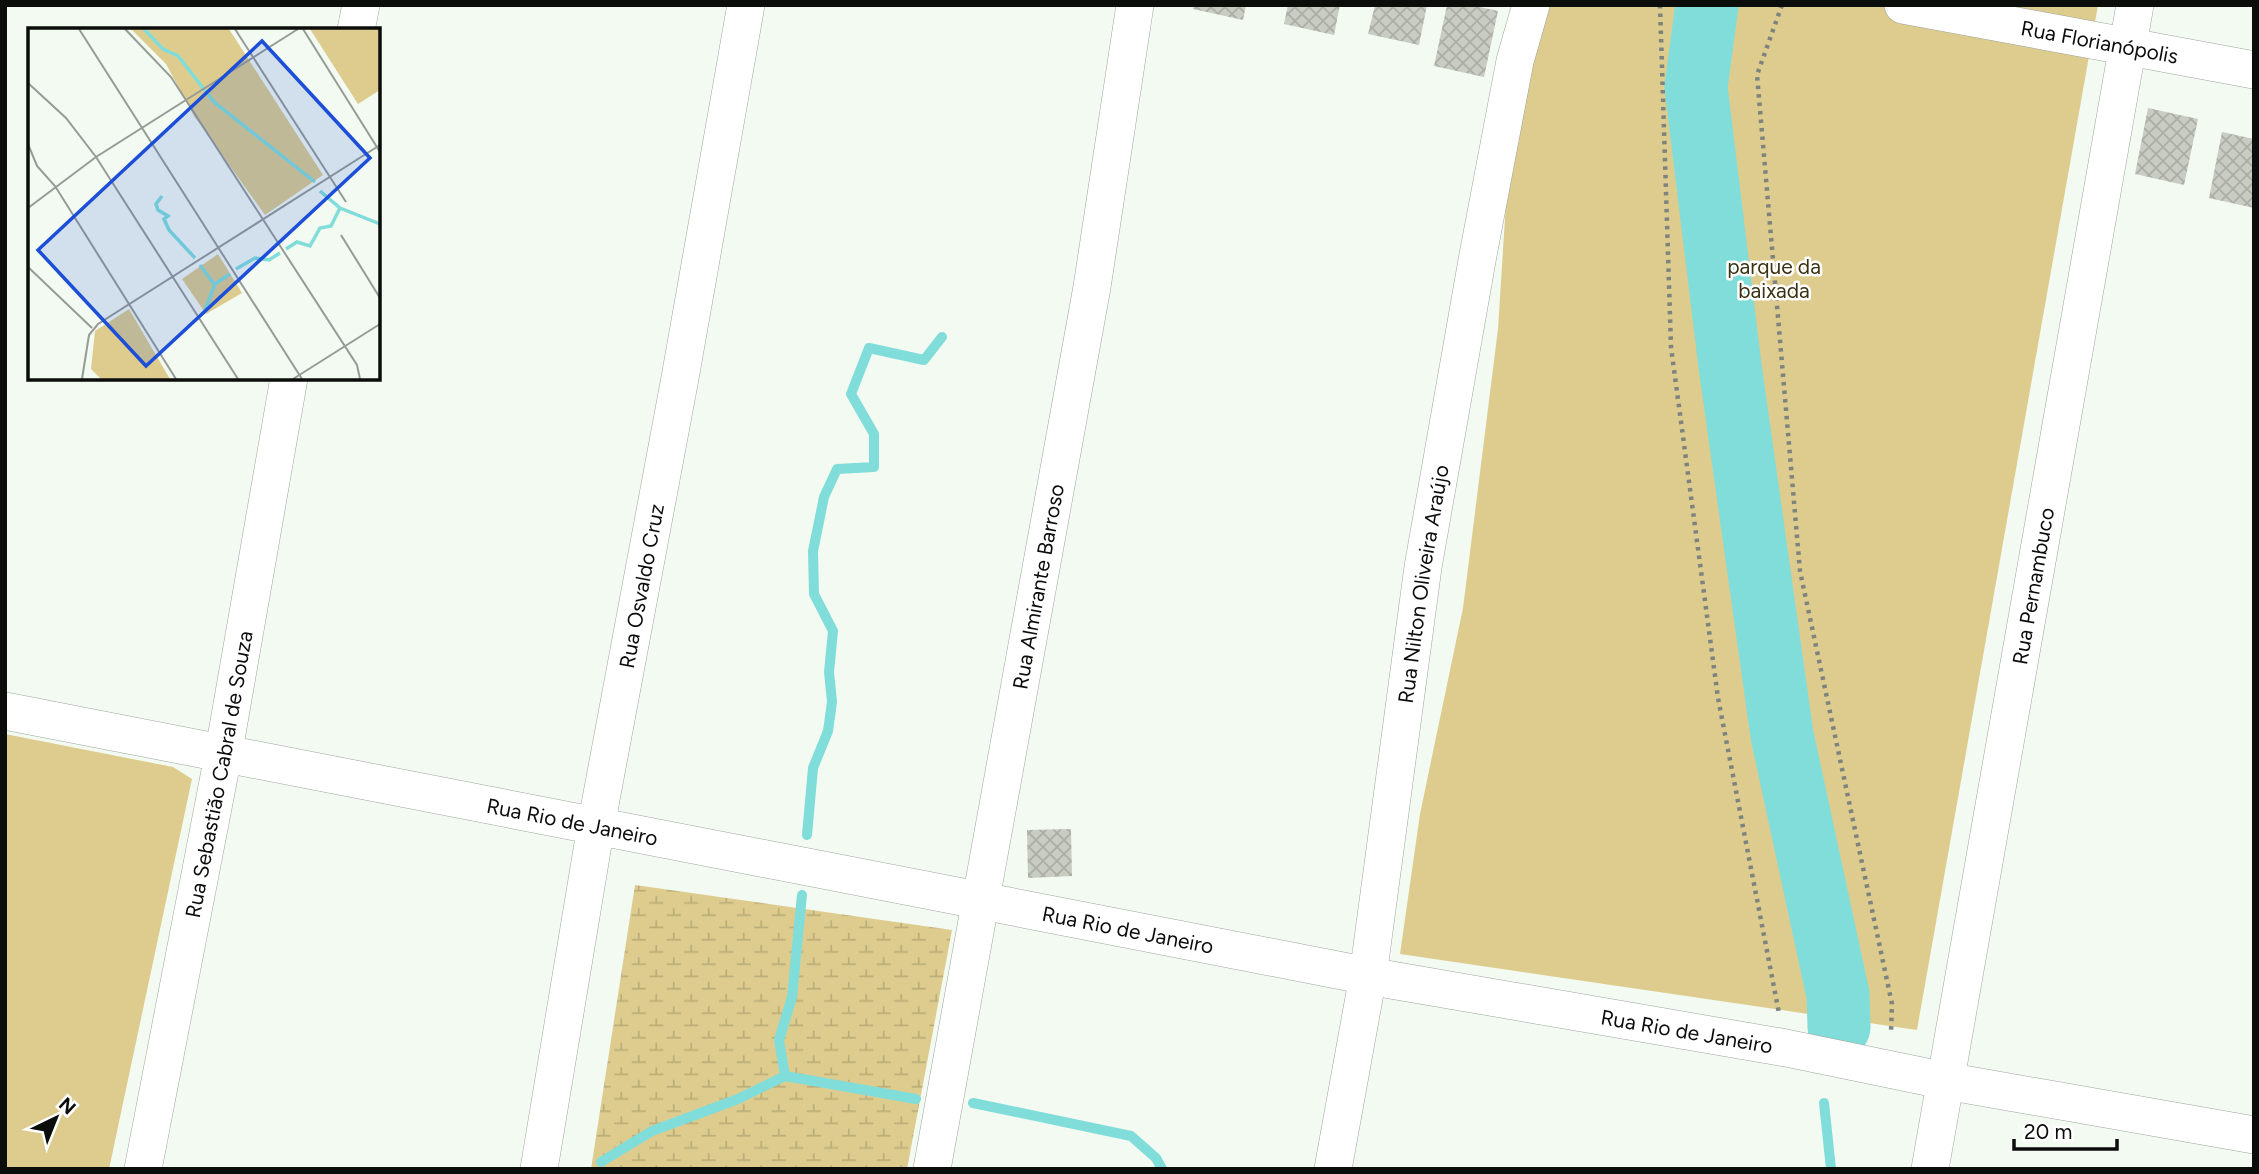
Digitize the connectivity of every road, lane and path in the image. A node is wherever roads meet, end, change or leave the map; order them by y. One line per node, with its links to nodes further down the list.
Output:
1 (361, 5): 9 (street)
2 (746, 5): 15 (street, Rua Osvaldo Cruz)
3 (1135, 5): 16 (street, Rua Almirante Barroso)
4 (1531, 5): 17 (street, Rua Nilton Oliveira Araújo)
5 (1660, 5): 18 (path)
6 (1782, 5): 19 (path)
7 (1903, 5): 10 (street, Rua Florianópolis)
8 (2135, 5): 10 (street, Rua Pernambuco)
9 (356, 28)
10 (2127, 46): 11 (street, Rua Florianópolis); 20 (street, Rua Pernambuco)
11 (2254, 70)
12 (289, 380): 14 (street, Rua Sebastião Cabral de Souza)
13 (5, 711): 14 (street, Rua Rio de Janeiro)
14 (223, 756): 15 (street, Rua Rio de Janeiro); 22 (street, Rua Sebastião Cabral de Souza)
15 (596, 826): 16 (street, Rua Rio de Janeiro); 23 (street, Rua Osvaldo Cruz)
16 (981, 900): 17 (street, Rua Rio de Janeiro); 24 (street, Rua Almirante Barroso)
17 (1368, 976): 18 (street, Rua Rio de Janeiro); 25 (street, Rua Nilton Oliveira Araújo)
18 (1786, 1048): 19 (street, Rua Rio de Janeiro)
19 (1888, 1068): 20 (street, Rua Rio de Janeiro)
20 (1946, 1081): 21 (street, Rua Rio de Janeiro); 26 (street, Rua Pernambuco)
21 (2254, 1135)
22 (144, 1169)
23 (539, 1169)
24 (932, 1169)
25 (1333, 1169)
26 (1930, 1169)

